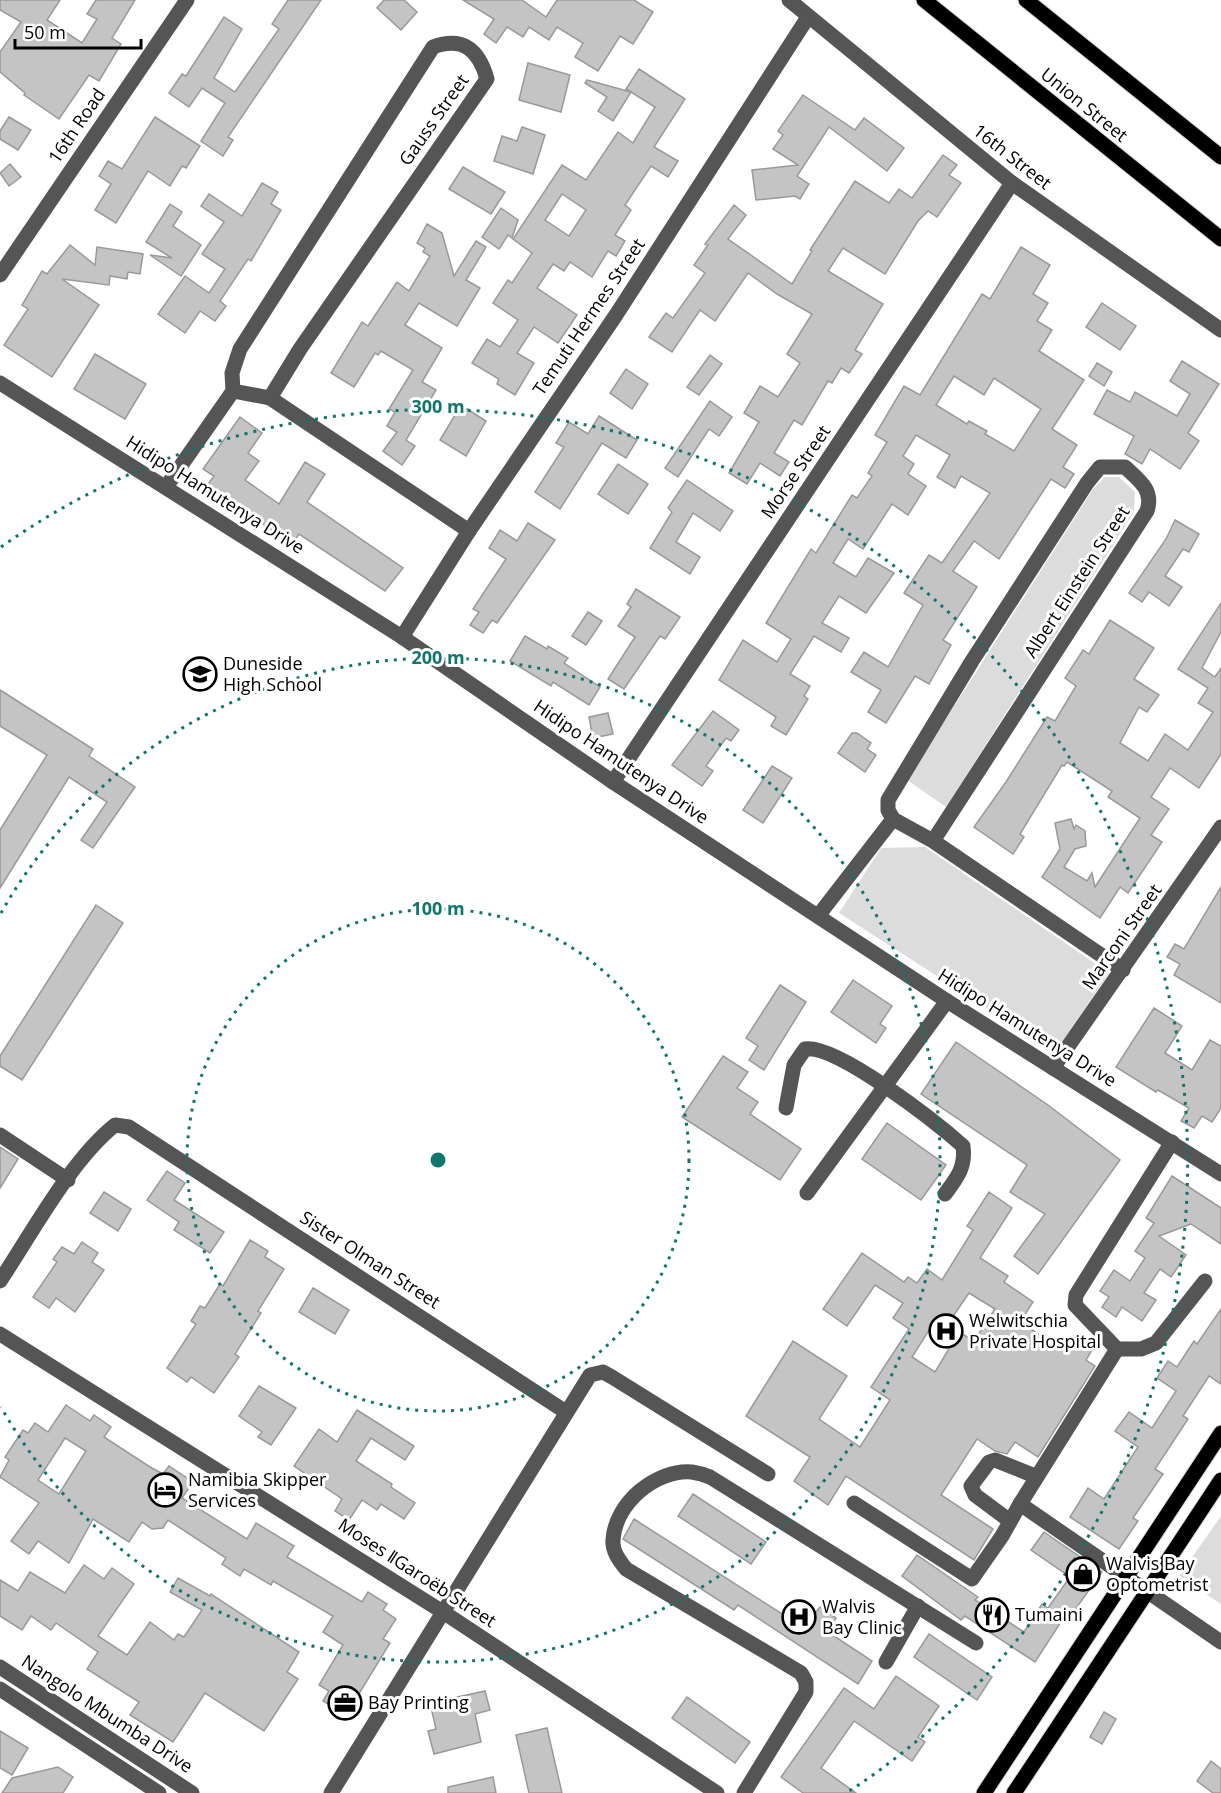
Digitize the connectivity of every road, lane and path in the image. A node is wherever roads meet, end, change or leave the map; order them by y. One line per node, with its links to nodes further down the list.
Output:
1 (187, 0): 9 (street, 16th Road)
2 (789, 0): 5 (street, 16th Street)
3 (924, 0): 8 (main road, Union Street)
4 (1026, 0): 6 (main road)
5 (808, 17): 7 (street, 16th Street); 15 (street, Temuti Hermes Street)
6 (1221, 157)
7 (1012, 183): 10 (street, 16th Street); 17 (street, Morse Street)
8 (1221, 239)
9 (0, 275)
10 (1221, 330)
11 (0, 383): 14 (street, Hidipo Hamutenya Drive)
12 (233, 391): 13 (street); 13 (street, Gauss Street); 14 (street, Gauss Street)
13 (270, 398): 15 (street)
14 (166, 487): 16 (street, Hidipo Hamutenya Drive)
15 (469, 531): 16 (street, Temuti Hermes Street)
16 (402, 637): 17 (street, Hidipo Hamutenya Drive)
17 (613, 782): 21 (street, Hidipo Hamutenya Drive)
18 (893, 819): 20 (street); 20 (street, Albert Einstein Street); 21 (street)
19 (1221, 827): 22 (street, Marconi Street)
20 (933, 841): 22 (street)
21 (818, 916): 23 (street, Hidipo Hamutenya Drive)
22 (1123, 970): 24 (street, Marconi Street)
23 (947, 1001): 24 (street, Hidipo Hamutenya Drive); 25 (street)
24 (1053, 1068): 28 (street, Hidipo Hamutenya Drive)
25 (885, 1085): 26 (street); 31 (street); 32 (street)
26 (786, 1108)
27 (0, 1135): 30 (street)
28 (1172, 1142): 29 (street, Hidipo Hamutenya Drive); 36 (street)
29 (1221, 1174)
30 (68, 1180): 33 (street, Sister Olman Street); 37 (street, Sister Olman Street)
31 (807, 1193)
32 (945, 1194)
33 (0, 1281)
34 (1205, 1281): 36 (street)
35 (0, 1334): 48 (street, Moses ǁGaroëb Street)
36 (1117, 1349): 40 (street)
37 (566, 1412): 39 (street); 48 (street)
38 (1221, 1433): 45 (main road)
39 (768, 1474)
40 (1035, 1476): 43 (street); 44 (street)
41 (1221, 1480): 46 (main road)
42 (854, 1503): 44 (street)
43 (1020, 1504): 44 (street); 45 (street)
44 (1010, 1521)
45 (1126, 1577): 46 (street); 59 (main road)
46 (1147, 1593): 49 (street); 60 (main road)
47 (918, 1606): 50 (street); 51 (street); 58 (street)
48 (443, 1612): 56 (street); 57 (street, Moses ǁGaroëb Street)
49 (1221, 1642)
50 (976, 1643)
51 (886, 1662)
52 (0, 1667): 55 (street, Nangolo Mbumba Drive)
53 (0, 1689): 54 (street, Nangolo Mbumba Drive)
54 (159, 1793)
55 (192, 1793)
56 (331, 1793)
57 (717, 1793)
58 (744, 1793)
59 (984, 1793)
60 (1014, 1793)

